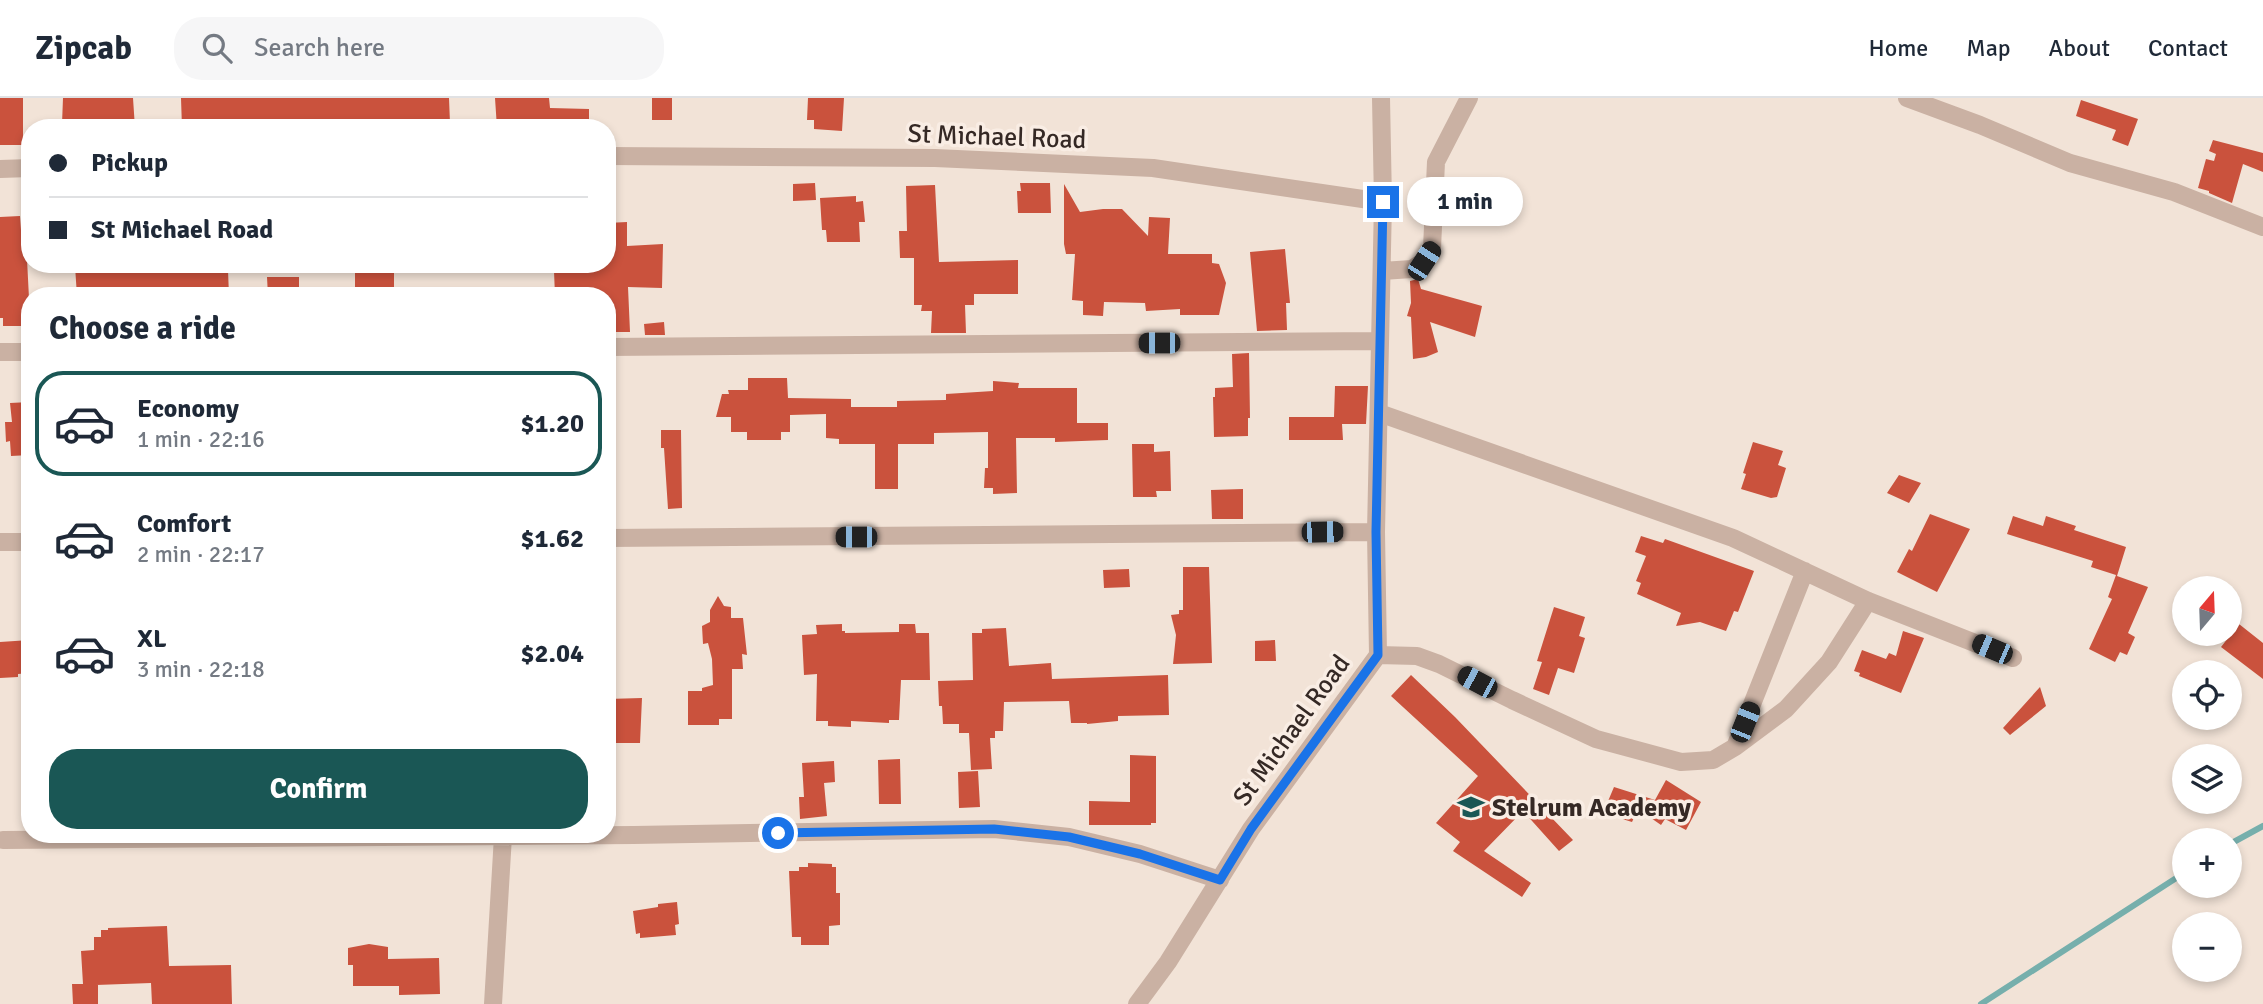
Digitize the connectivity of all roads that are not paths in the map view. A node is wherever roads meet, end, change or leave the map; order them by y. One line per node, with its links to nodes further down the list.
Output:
1 (1381, 98): 7 (street, St Michael Road)
2 (1469, 98): 9 (street)
3 (1907, 98): 8 (street)
4 (616, 156): 7 (street, St Michael Road)
5 (21, 168): 6 (street)
6 (0, 169)
7 (1383, 202): 9 (street, St Michael Road)
8 (2263, 227)
9 (1382, 271): 10 (street, St Michael Road)
10 (1380, 341): 11 (street); 14 (street, St Michael Road)
11 (616, 347)
12 (0, 352): 13 (street)
13 (21, 352)
14 (1378, 413): 15 (street, St Michael Road); 19 (street)
15 (1376, 532): 16 (street); 21 (street, St Michael Road)
16 (616, 538)
17 (0, 542): 18 (street)
18 (21, 542)
19 (1805, 571): 20 (street); 23 (street)
20 (1868, 601): 22 (street); 23 (street)
21 (1378, 655): 23 (street); 28 (street, St Michael Road)
22 (2014, 658)
23 (1735, 747)
24 (616, 834): 28 (street)
25 (3, 840): 26 (street)
26 (21, 840)
27 (503, 843): 29 (street)
28 (1220, 880): 30 (street, St Michael Road)
29 (494, 1004)
30 (1137, 1004)

